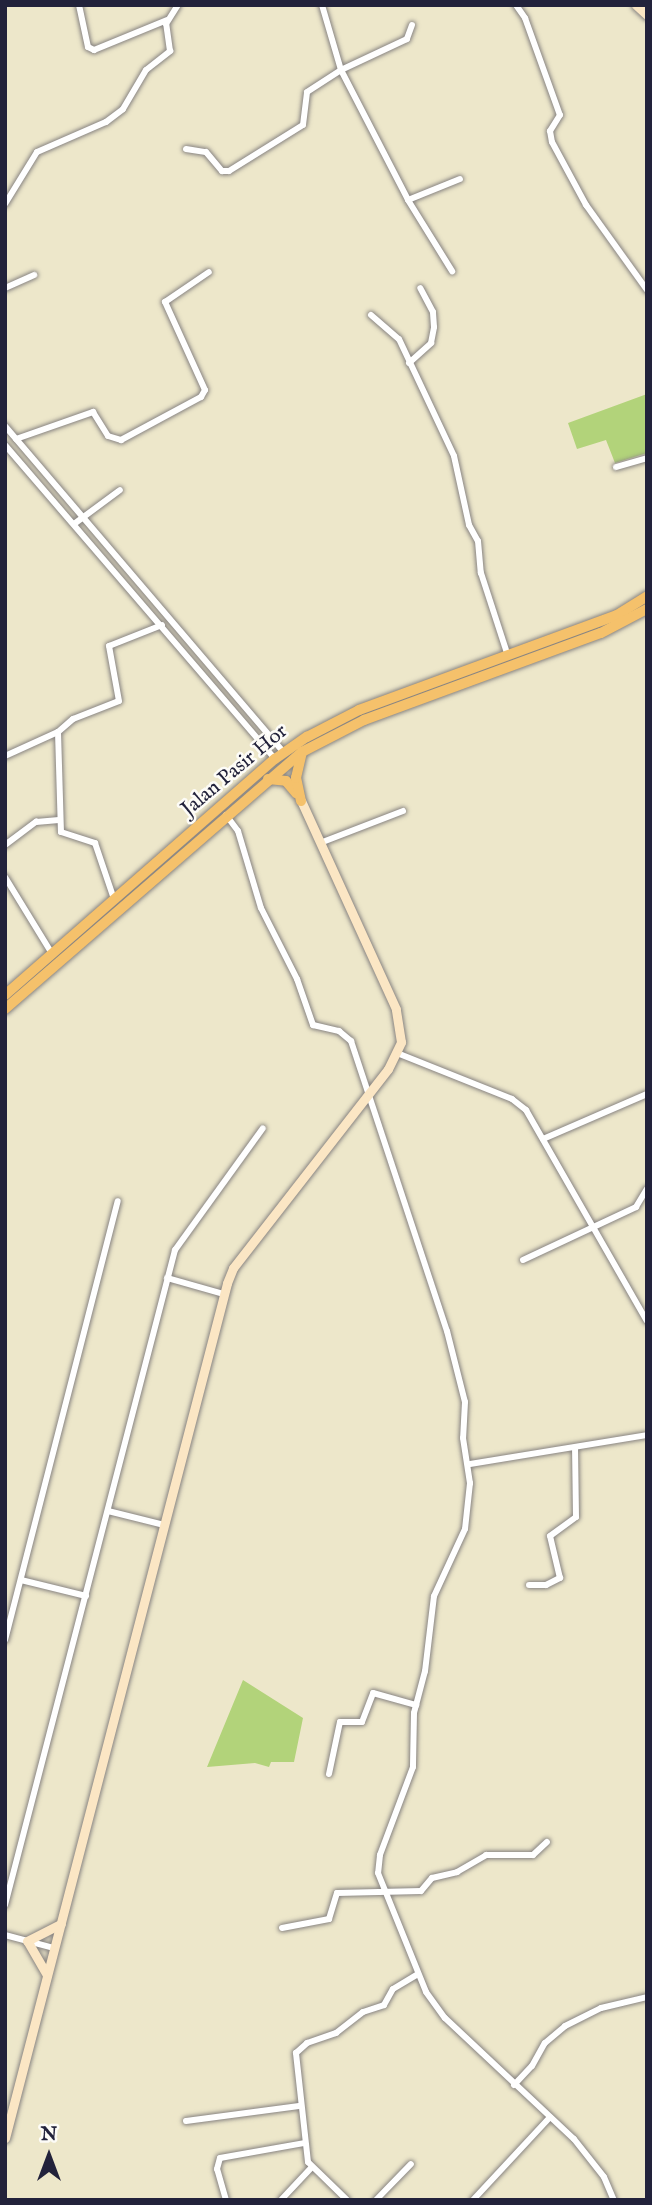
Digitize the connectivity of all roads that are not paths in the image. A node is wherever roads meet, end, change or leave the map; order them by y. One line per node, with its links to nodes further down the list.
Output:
1 (79, 5): 7 (street)
2 (178, 5): 7 (street)
3 (322, 5): 9 (street)
4 (516, 5): 19 (street)
5 (636, 5): 6 (street)
6 (647, 15)
7 (167, 20): 13 (street)
8 (412, 25): 9 (street)
9 (341, 70): 10 (street); 12 (street)
10 (186, 149)
11 (460, 179): 12 (street)
12 (408, 200): 14 (street)
13 (5, 204)
14 (452, 271)
15 (209, 272): 23 (street)
16 (34, 275): 17 (street)
17 (5, 288)
18 (420, 288): 21 (street)
19 (647, 290)
20 (371, 315): 21 (street)
21 (409, 363): 33 (street)
22 (5, 426): 23 (street)
23 (16, 439): 28 (street)
24 (5, 445): 29 (street)
25 (647, 458): 26 (street)
26 (616, 467)
27 (120, 489): 28 (street)
28 (83, 517): 29 (street); 37 (street)
29 (74, 524): 32 (street)
30 (647, 596): 33 (main road, Jalan Pasir Hor)
31 (647, 610): 35 (main road, Jalan Pasir Hor)
32 (162, 625): 34 (street); 37 (street)
33 (508, 656): 37 (main road, Jalan Pasir Hor)
34 (58, 732): 36 (street); 42 (street)
35 (302, 752): 38 (main road, Jalan Pasir Hor); 39 (main road)
36 (5, 756)
37 (279, 756): 46 (main road, Jalan Pasir Hor)
38 (268, 779): 39 (main road); 41 (main road, Jalan Pasir Hor)
39 (301, 801): 43 (street)
40 (403, 811): 43 (street)
41 (226, 815): 49 (main road, Jalan Pasir Hor); 52 (street)
42 (59, 820): 44 (street); 46 (street)
43 (320, 843): 50 (street)
44 (5, 845)
45 (5, 877): 47 (street)
46 (114, 899): 47 (main road, Jalan Pasir Hor)
47 (51, 952): 48 (main road, Jalan Pasir Hor)
48 (5, 995)
49 (5, 1009)
50 (397, 1053): 52 (street); 54 (street)
51 (647, 1094): 54 (street)
52 (368, 1096): 60 (street); 64 (street)
53 (263, 1128): 59 (street)
54 (544, 1139): 57 (street)
55 (647, 1189): 57 (street)
56 (118, 1200): 67 (street)
57 (591, 1229): 58 (street); 61 (street)
58 (523, 1260)
59 (167, 1278): 60 (street); 65 (street)
60 (224, 1294): 66 (street)
61 (647, 1321)
62 (647, 1435): 63 (street)
63 (575, 1448): 64 (street); 68 (street)
64 (470, 1464): 71 (street)
65 (108, 1511): 66 (street); 69 (street)
66 (164, 1525): 76 (street)
67 (21, 1580): 69 (street); 70 (street)
68 (529, 1585)
69 (86, 1596): 75 (street)
70 (5, 1640)
71 (416, 1705): 72 (street); 74 (street)
72 (329, 1774)
73 (547, 1842): 74 (street)
74 (384, 1891): 77 (street); 82 (street)
75 (5, 1905)
76 (61, 1924): 79 (street); 80 (street)
77 (282, 1928)
78 (5, 1936): 79 (street)
79 (27, 1941): 80 (street); 81 (street)
80 (54, 1948): 81 (street)
81 (47, 1975): 88 (street)
82 (416, 1975): 84 (street); 85 (street)
83 (647, 1997): 84 (street)
84 (514, 2085): 86 (street)
85 (299, 2106): 87 (street); 89 (street)
86 (550, 2117): 96 (street); 97 (street)
87 (186, 2121)
88 (5, 2138)
89 (304, 2143): 91 (street); 92 (street)
90 (411, 2164): 95 (street)
91 (311, 2168): 93 (street); 94 (street)
92 (226, 2200)
93 (281, 2200)
94 (348, 2200)
95 (376, 2200)
96 (473, 2200)
97 (614, 2200)

